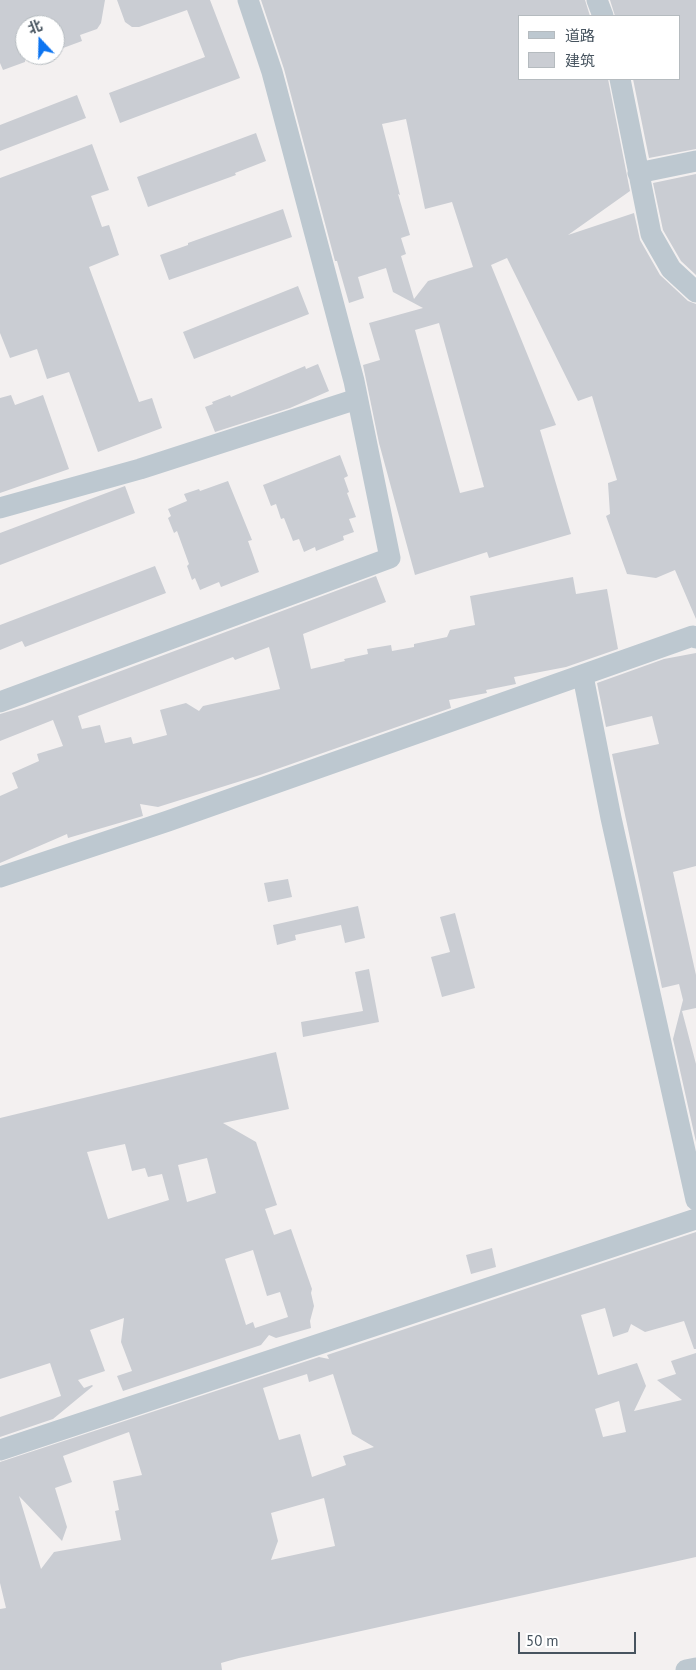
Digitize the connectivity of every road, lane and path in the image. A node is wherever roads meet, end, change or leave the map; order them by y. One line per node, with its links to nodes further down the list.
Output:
1 (248, 0): 8 (street)
2 (597, 0): 3 (street)
3 (603, 15)
4 (620, 80): 6 (street)
5 (696, 161): 6 (street)
6 (638, 173): 7 (street)
7 (696, 292)
8 (357, 398): 9 (street); 12 (street)
9 (0, 508)
10 (696, 638): 11 (street)
11 (582, 676): 13 (street); 14 (street)
12 (0, 702)
13 (0, 877)
14 (696, 1200)
15 (696, 1219): 16 (street)
16 (0, 1450)
17 (696, 1668): 18 (street)
18 (686, 1670)

